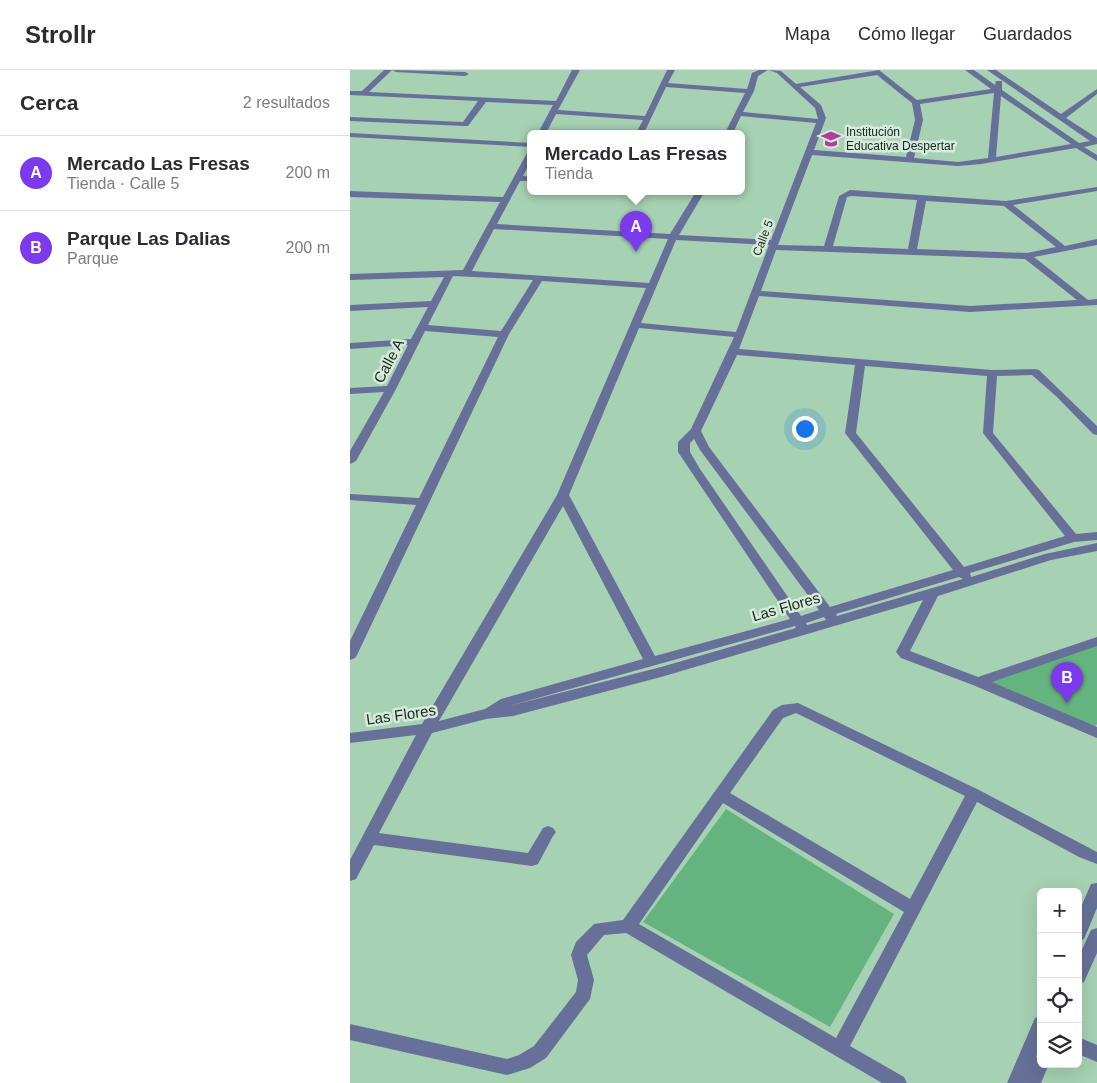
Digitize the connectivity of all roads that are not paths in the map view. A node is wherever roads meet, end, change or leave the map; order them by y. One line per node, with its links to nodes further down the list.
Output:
1 (388, 70): 18 (street)
2 (396, 70): 11 (street)
3 (576, 70): 21 (street)
4 (671, 70): 12 (street)
5 (764, 70): 15 (street)
6 (773, 70): 13 (street)
7 (969, 70): 14 (street)
8 (991, 70): 10 (street)
9 (877, 72): 13 (street); 20 (street)
10 (999, 73): 14 (street); 25 (street)
11 (465, 74)
12 (662, 85): 15 (street); 24 (street)
13 (795, 86): 27 (street)
14 (998, 90): 20 (street); 34 (street); 37 (street)
15 (750, 91): 23 (street)
16 (1097, 91): 25 (street)
17 (350, 92): 18 (street)
18 (364, 93): 19 (street)
19 (484, 99): 21 (street); 26 (street)
20 (916, 102): 39 (street)
21 (558, 103): 22 (street)
22 (554, 112): 24 (street); 28 (street)
23 (739, 114): 27 (street); 30 (street)
24 (648, 118): 29 (street)
25 (1061, 118): 32 (street)
26 (350, 119)
27 (820, 121): 35 (street, Calle 5)
28 (544, 130)
29 (642, 130)
30 (731, 130)
31 (350, 135): 33 (street)
32 (1097, 142): 34 (street)
33 (527, 145)
34 (1076, 145): 36 (street); 37 (street)
35 (808, 152): 39 (street); 51 (street, Calle 5)
36 (1097, 159)
37 (992, 160): 39 (street)
38 (527, 161): 40 (street)
39 (910, 161)
40 (518, 178): 41 (street); 46 (street)
41 (527, 179)
42 (1097, 189): 47 (street)
43 (350, 194): 46 (street)
44 (699, 195): 49 (street)
45 (922, 198): 47 (street); 52 (street); 54 (street)
46 (507, 200): 48 (street)
47 (1006, 204): 53 (street)
48 (492, 226): 49 (street); 57 (street)
49 (673, 236): 51 (street); 60 (street)
50 (1097, 242): 53 (street)
51 (773, 245): 52 (street); 61 (street, Calle 5)
52 (828, 248): 54 (street)
53 (1064, 249): 55 (street)
54 (912, 251): 55 (street)
55 (1026, 256): 63 (street)
56 (450, 273): 57 (street); 58 (street); 64 (street, Calle A)
57 (466, 273): 59 (street)
58 (350, 276)
59 (539, 278): 60 (street); 68 (street)
60 (652, 286): 66 (street)
61 (755, 293): 63 (street); 69 (street, Calle 5)
62 (1097, 302): 63 (street)
63 (1086, 303)
64 (435, 304): 65 (street); 67 (street, Calle A)
65 (350, 308)
66 (635, 325): 69 (street); 80 (street)
67 (423, 328): 68 (street); 70 (street, Calle A)
68 (504, 334): 82 (street)
69 (740, 335): 72 (street, Calle 5)
70 (416, 342): 71 (street); 75 (street, Calle A)
71 (350, 346)
72 (733, 352): 73 (street); 77 (street, Calle 5)
73 (860, 363): 74 (street); 86 (street)
74 (992, 373): 78 (street); 84 (street)
75 (391, 389): 76 (street); 79 (street, Calle A)
76 (350, 391)
77 (696, 431): 89 (street); 90 (street, Calle 5)
78 (1097, 432)
79 (350, 461)
80 (563, 495): 93 (street); 96 (street)
81 (350, 497): 82 (street)
82 (424, 502): 92 (street)
83 (1097, 536): 84 (street, Las Flores)
84 (1073, 538): 86 (street, Las Flores)
85 (1097, 547): 87 (street, Las Flores)
86 (961, 571): 87 (street); 89 (street, Las Flores)
87 (970, 582): 88 (street, Las Flores)
88 (933, 593): 89 (street, Las Flores); 94 (street)
89 (831, 617): 90 (street, Las Flores)
90 (801, 626): 93 (street, Las Flores); 95 (street, Las Flores)
91 (1097, 641): 94 (street)
92 (350, 655)
93 (651, 661): 95 (street, Las Flores)
94 (978, 682): 97 (street)
95 (486, 714): 96 (street, Las Flores)
96 (427, 729): 98 (street, Las Flores); 102 (street)
97 (1097, 733)
98 (350, 738)
99 (974, 794): 100 (street); 103 (street); 107 (street)
100 (722, 795): 107 (street); 108 (street)
101 (548, 832): 102 (street)
102 (369, 838): 105 (street)
103 (1091, 856): 104 (street)
104 (1097, 868)
105 (350, 875)
106 (1097, 889): 109 (street)
107 (913, 910): 115 (street)
108 (628, 926): 112 (street); 115 (street)
109 (1078, 933)
110 (1097, 935): 111 (street)
111 (1082, 968)
112 (350, 1032)
113 (1037, 1033): 119 (street)
114 (1082, 1047): 116 (street)
115 (840, 1048): 118 (street)
116 (1097, 1054)
117 (1039, 1068): 120 (street)
118 (898, 1083)
119 (1016, 1083)
120 (1032, 1083)

